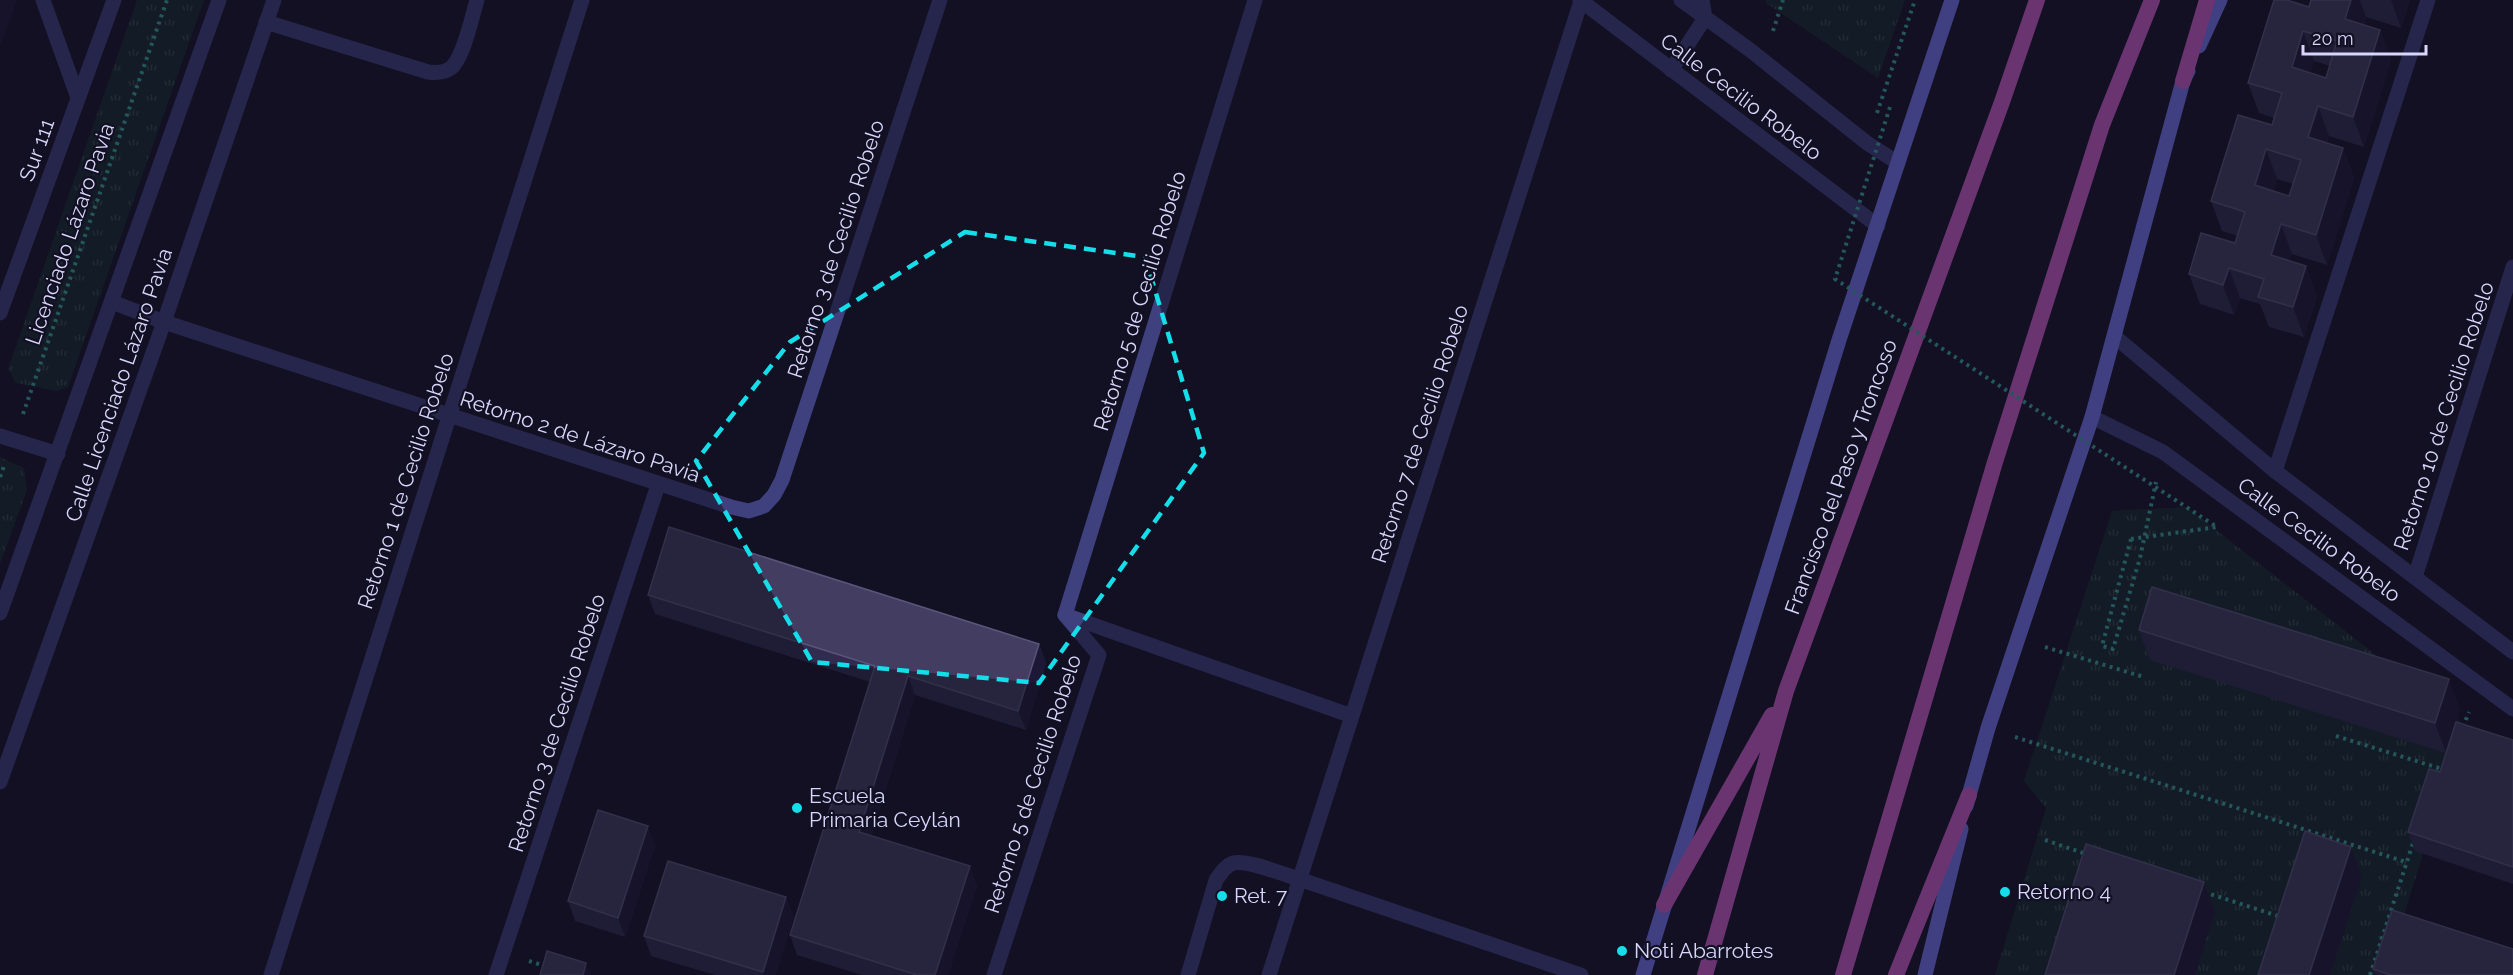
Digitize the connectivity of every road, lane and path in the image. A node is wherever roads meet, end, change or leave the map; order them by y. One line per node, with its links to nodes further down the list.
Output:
1 (43, 0): 24 (street)
2 (114, 0): 24 (street, Sur 111)
3 (167, 0): 36 (path, Licenciado Lázaro Pavia)
4 (219, 0): 30 (street, Calle Licenciado Lázaro Pavia)
5 (274, 0): 21 (street, Calle Licenciado Lázaro Pavia)
6 (477, 0): 21 (street)
7 (582, 0): 34 (street, Retorno 1 de Cecilio Robelo)
8 (940, 0): 42 (street, Retorno 3 de Cecilio Robelo)
9 (1255, 0): 45 (street, Retorno 5 de Cecilio Robelo)
10 (1581, 0): 22 (street, Calle Cecilio Robelo); 52 (street, Retorno 7 de Cecilio Robelo)
11 (1681, 0): 20 (street, Calle Cecilio Robelo)
12 (1702, 0): 20 (street)
13 (1915, 0): 26 (path)
14 (1952, 0): 27 (main road, Francisco del Paso y Troncoso)
15 (2037, 0): 50 (highway, Francisco del Paso y Troncoso)
16 (2152, 0): 83 (highway)
17 (2207, 0): 23 (highway)
18 (2220, 0): 23 (main road)
19 (2428, 0): 39 (street)
20 (1706, 18): 22 (street); 26 (street, Calle Cecilio Robelo)
21 (266, 22): 32 (street, Calle Licenciado Lázaro Pavia)
22 (1671, 70): 28 (street, Calle Cecilio Robelo)
23 (2183, 81): 33 (main road)
24 (78, 98): 31 (street, Sur 111)
25 (1890, 106): 37 (path, bridge)
26 (1867, 143): 27 (street, Calle Cecilio Robelo)
27 (1898, 163): 28 (main road, Francisco del Paso y Troncoso)
28 (1878, 226): 69 (main road, Francisco del Paso y Troncoso)
29 (2513, 267): 43 (street, Retorno 10 de Cecilio Robelo)
30 (111, 302): 32 (street, Retorno 2 de Lázaro Pavia); 38 (street, Calle Licenciado Lázaro Pavia)
31 (0, 313)
32 (164, 322): 34 (street, Retorno 2 de Lázaro Pavia); 59 (street, Calle Licenciado Lázaro Pavia)
33 (2114, 336): 35 (main road); 39 (street, Calle Cecilio Robelo)
34 (448, 416): 41 (street, Retorno 2 de Lázaro Pavia); 74 (street, Retorno 1 de Cecilio Robelo)
35 (2092, 417): 37 (street, Calle Cecilio Robelo); 46 (main road)
36 (7, 437): 38 (street); 40 (path, Licenciado Lázaro Pavia)
37 (2163, 452): 49 (street, Calle Cecilio Robelo)
38 (58, 454): 44 (street, Calle Licenciado Lázaro Pavia)
39 (2276, 471): 43 (street, Calle Cecilio Robelo)
40 (0, 477)
41 (658, 484): 42 (street, Retorno 2 de Lázaro Pavia); 73 (street, Retorno 3 de Cecilio Robelo)
42 (764, 506)
43 (2415, 577): 47 (street, Calle Cecilio Robelo)
44 (0, 613)
45 (1065, 615): 52 (street); 77 (street, Retorno 5 de Cecilio Robelo)
46 (2018, 639): 48 (path); 53 (main road)
47 (2513, 652)
48 (2144, 677)
49 (2480, 683): 51 (street, Calle Cecilio Robelo); 54 (path)
50 (1786, 691): 69 (highway); 82 (highway, Francisco del Paso y Troncoso)
51 (2513, 709)
52 (1352, 716): 67 (street, Retorno 7 de Cecilio Robelo)
53 (1988, 728): 60 (main road); 61 (path)
54 (2461, 734)
55 (2336, 736): 56 (path)
56 (2437, 768): 57 (path); 58 (path)
57 (2450, 772)
58 (2434, 778)
59 (0, 782)
60 (1969, 795): 84 (highway); 85 (main road)
61 (2306, 829): 64 (path); 66 (path)
62 (2417, 831): 66 (path)
63 (2045, 840): 65 (path)
64 (2303, 840)
65 (2089, 855)
66 (2406, 862): 86 (path)
67 (1299, 879): 78 (street); 79 (street, Retorno 7 de Cecilio Robelo); 80 (street)
68 (2200, 891): 71 (path)
69 (1664, 905): 81 (main road, Francisco del Paso y Troncoso)
70 (2281, 905): 71 (path)
71 (2278, 916): 72 (path)
72 (2275, 926)
73 (503, 953): 75 (street, Retorno 3 de Cecilio Robelo); 76 (path)
74 (271, 975)
75 (496, 975)
76 (546, 975)
77 (994, 975)
78 (1188, 975)
79 (1269, 975)
80 (1581, 975)
81 (1643, 975)
82 (1706, 975)
83 (1843, 975)
84 (1896, 975)
85 (1925, 975)
86 (2370, 975)

